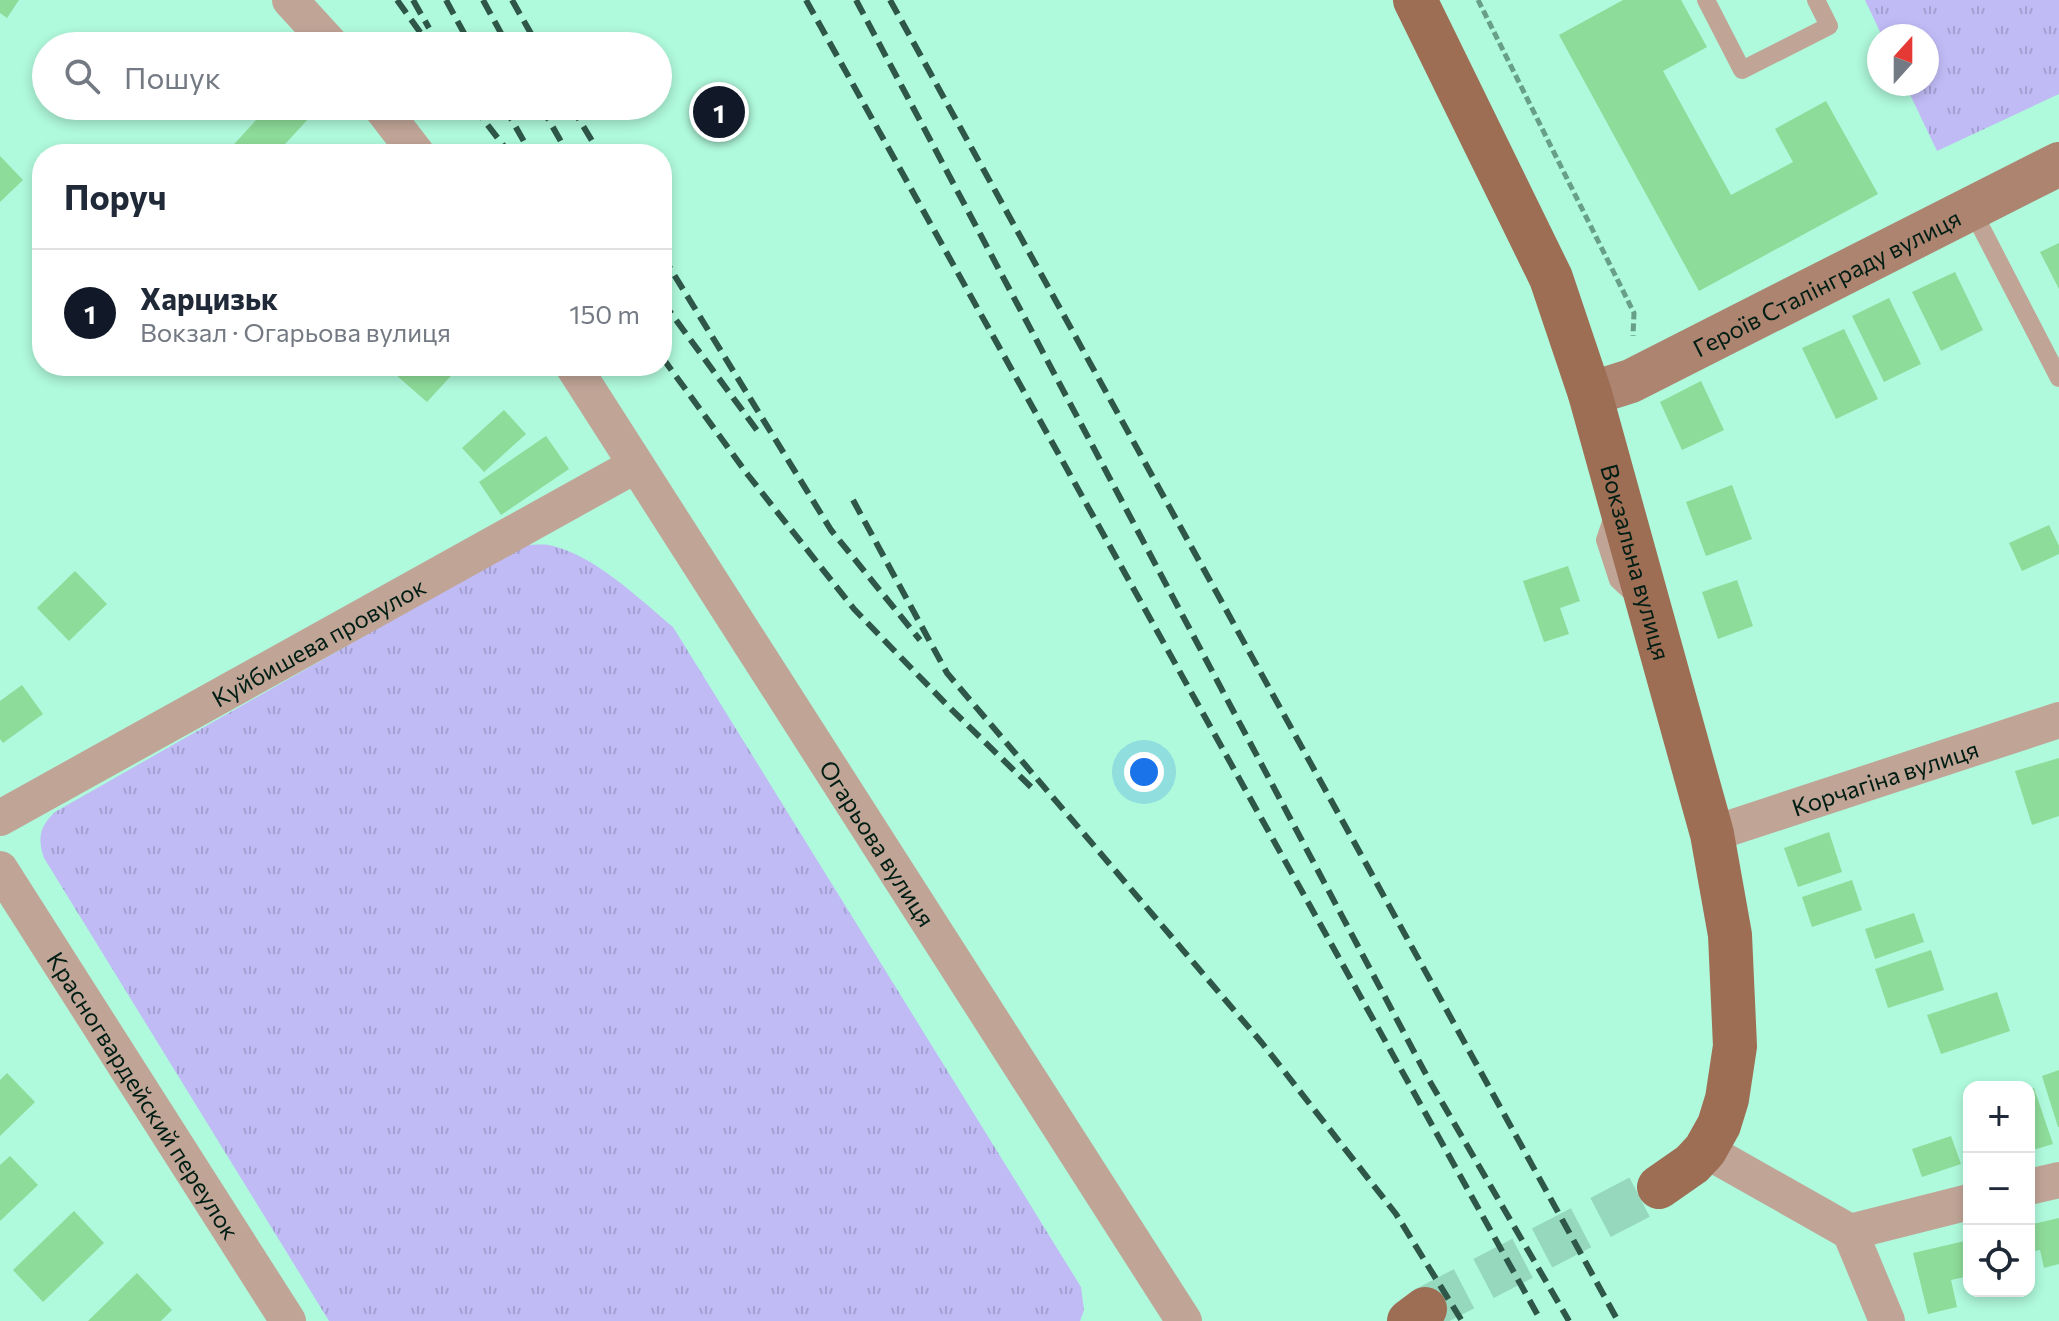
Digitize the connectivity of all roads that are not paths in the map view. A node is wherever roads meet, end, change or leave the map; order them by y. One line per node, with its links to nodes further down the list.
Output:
1 (290, 0): 5 (street)
2 (1415, 0): 12 (main road, Вокзальна вулиця)
3 (1706, 0): 4 (lane)
4 (1816, 0)
5 (319, 32)
6 (391, 120): 7 (street)
7 (409, 144)
8 (2059, 164): 9 (street, Героїв Сталінграду вулиця)
9 (1971, 208): 11 (lane); 12 (street, Героїв Сталінграду вулиця)
10 (579, 376): 13 (street, Огарьова вулиця)
11 (2059, 378)
12 (1590, 394): 16 (main road, Вокзальна вулиця)
13 (636, 465): 15 (street, Куйбишева провулок); 25 (street, Огарьова вулиця)
14 (2059, 720): 16 (street, Корчагіна вулиця)
15 (0, 818)
16 (1712, 834): 18 (main road, Вокзальна вулиця)
17 (0, 869): 24 (street, Красногвардейский переулок)
18 (1705, 1150): 21 (main road, Вокзальна вулиця); 23 (street)
19 (2059, 1180): 20 (street)
20 (2035, 1186)
21 (1659, 1187)
22 (1963, 1204): 23 (street)
23 (1850, 1232): 26 (street)
24 (288, 1321)
25 (1184, 1321)
26 (1887, 1321)

